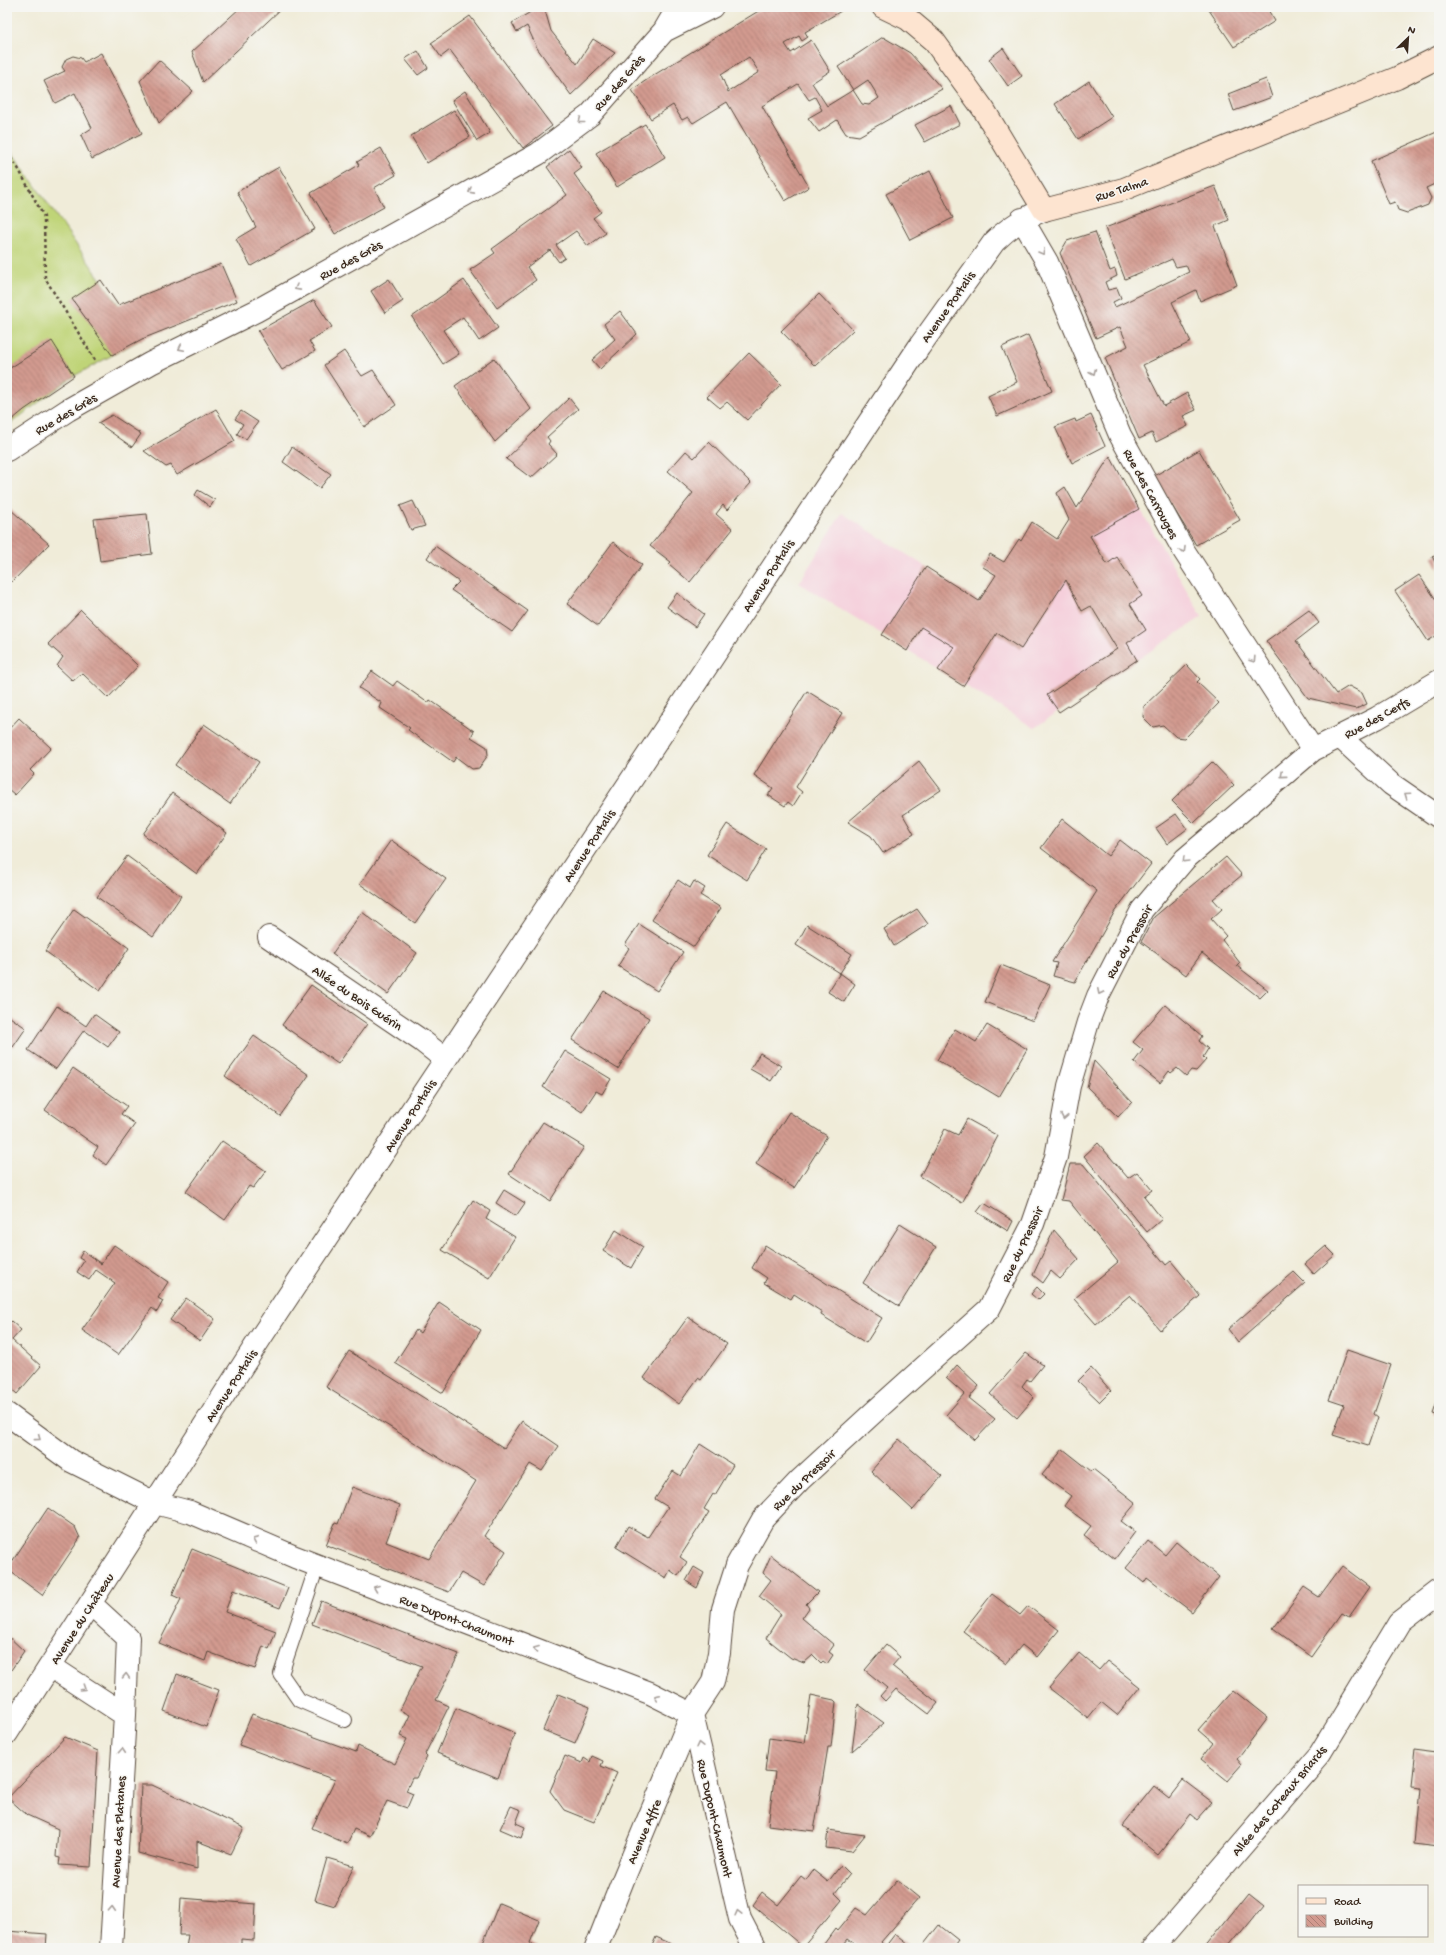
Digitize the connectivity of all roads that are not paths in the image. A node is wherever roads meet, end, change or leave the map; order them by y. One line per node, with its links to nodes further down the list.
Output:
1 (678, 7): 4 (street, Rue des Grès)
2 (712, 7): 4 (street, Rue des Grès)
3 (883, 7): 6 (main road)
4 (664, 31): 8 (street, Rue des Grès, one-way to 8)
5 (1439, 57): 6 (main road, Rue Talma)
6 (1044, 210): 7 (street, Avenue Portalis)
7 (1022, 219): 11 (street, Rue des Carrouges, one-way to 11); 14 (street, Avenue Portalis)
8 (7, 450)
9 (1439, 681): 10 (street, Rue des Cerfs)
10 (1340, 737): 11 (street, Rue des Cerfs); 12 (street, one-way to 10)
11 (1313, 750): 21 (street, Rue du Pressoir, one-way to 21)
12 (1439, 817)
13 (269, 937): 14 (street, Allée du Bois Guérin)
14 (446, 1059): 16 (street, Avenue Portalis)
15 (7, 1414): 16 (street, Rue Dupont-Chaumont, one-way to 16)
16 (155, 1503): 17 (street, Rue Dupont-Chaumont, one-way to 16); 19 (street, Avenue du Château)
17 (317, 1566): 21 (street, Rue Dupont-Chaumont, one-way to 17); 23 (lane)
18 (1439, 1592): 28 (street, Allée des Coteaux Briards)
19 (91, 1604): 20 (street, Avenue du Château); 22 (street, Avenue des Platanes, one-way to 19)
20 (50, 1666): 22 (street, one-way to 22); 24 (street, Avenue du Château)
21 (692, 1714): 26 (street, Avenue Affre); 27 (street, Rue Dupont-Chaumont, one-way to 21)
22 (125, 1715): 25 (street, Avenue des Platanes, one-way to 22)
23 (345, 1720)
24 (7, 1733)
25 (110, 1948)
26 (596, 1948)
27 (755, 1948)
28 (1153, 1948)

